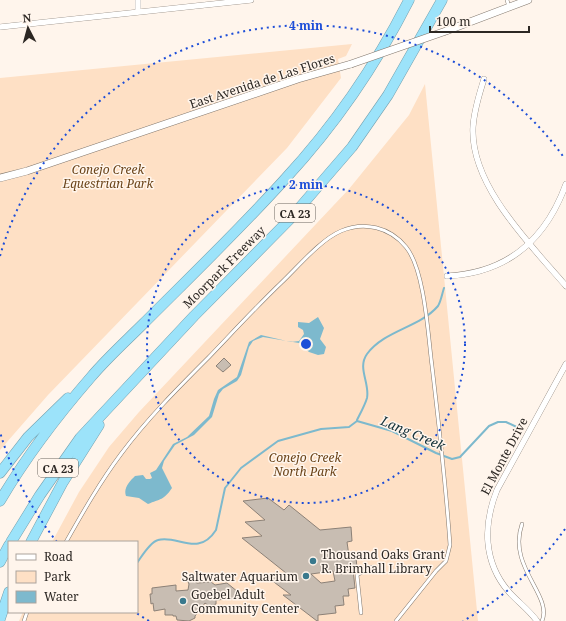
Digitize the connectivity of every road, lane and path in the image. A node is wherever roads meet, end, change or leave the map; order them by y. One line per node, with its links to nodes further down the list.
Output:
1 (138, 0): 7 (street)
2 (251, 0): 7 (street)
3 (409, 0): 16 (highway, Moorpark Freeway / CA 23)
4 (442, 0): 17 (highway, Moorpark Freeway / CA 23)
5 (528, 0): 6 (street, East Avenida de Las Flores)
6 (508, 4): 10 (street, East Avenida de Las Flores, bridge)
7 (138, 12): 8 (street)
8 (0, 27)
9 (484, 79): 12 (street)
10 (0, 178)
11 (566, 184): 12 (street)
12 (530, 242): 13 (street); 14 (street)
13 (447, 276)
14 (566, 286)
15 (566, 364): 31 (street, El Monte Drive)
16 (92, 376): 18 (highway); 19 (highway, Moorpark Freeway / CA 23)
17 (115, 400): 21 (highway, Moorpark Freeway / CA 23); 22 (highway)
18 (0, 473)
19 (0, 501)
20 (522, 524): 32 (lane)
21 (12, 541)
22 (32, 541)
23 (67, 541): 30 (lane)
24 (8, 548): 25 (highway)
25 (0, 562)
26 (371, 567): 28 (lane)
27 (8, 595): 29 (highway)
28 (361, 613)
29 (0, 619)
30 (396, 621)
31 (537, 621)
32 (542, 621)

